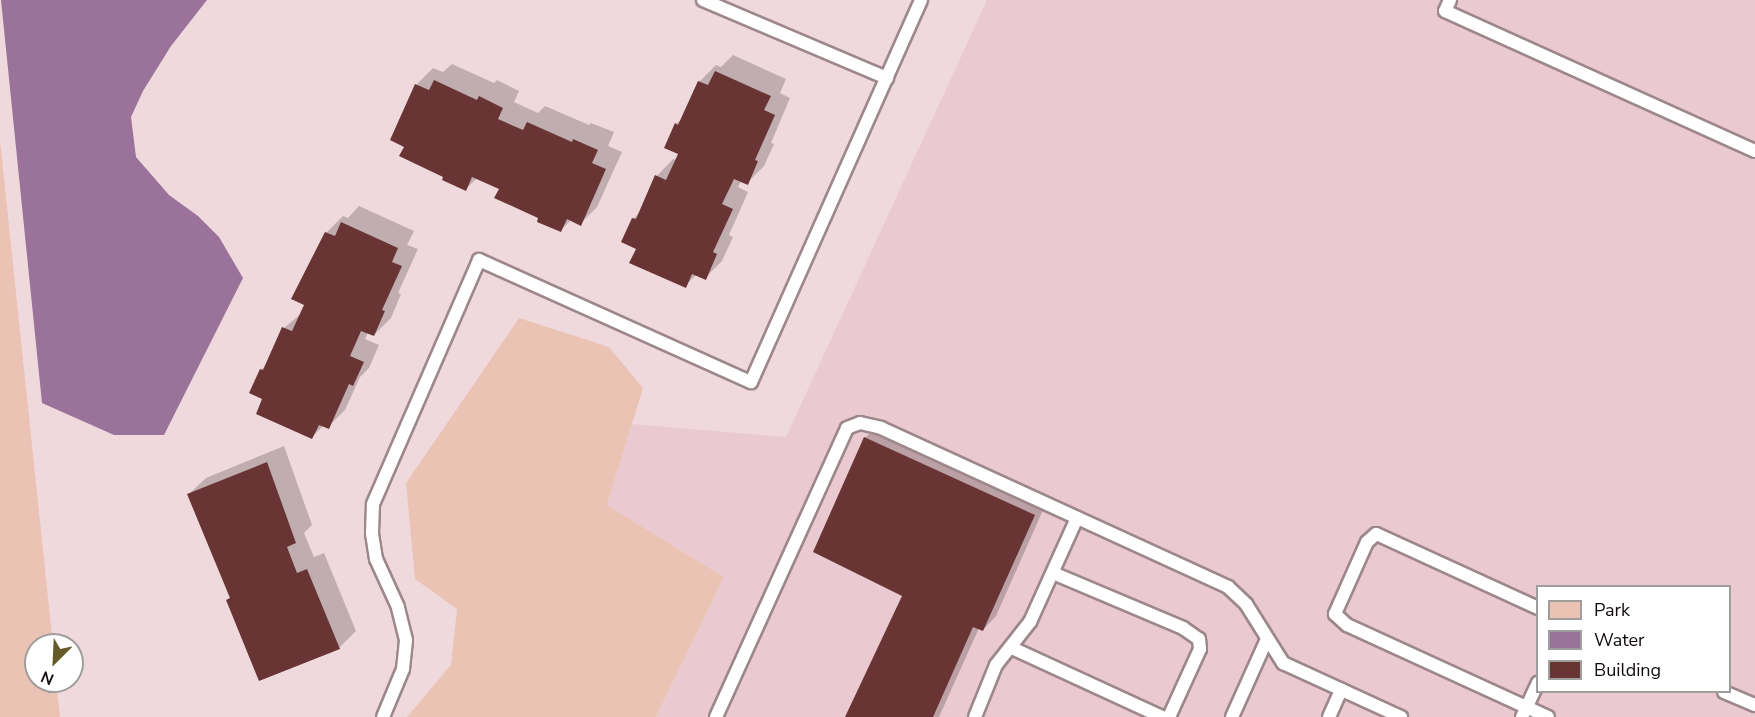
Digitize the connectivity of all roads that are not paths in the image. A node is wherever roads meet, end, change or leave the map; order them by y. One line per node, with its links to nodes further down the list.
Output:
1 (703, 0): 4 (lane)
2 (921, 0): 4 (lane)
3 (1450, 0): 5 (lane)
4 (886, 78): 16 (lane)
5 (1755, 152)
6 (1077, 518): 7 (lane); 9 (lane); 17 (lane)
7 (1053, 573): 10 (lane); 20 (lane)
8 (1536, 607): 15 (lane)
9 (1267, 639): 12 (lane); 21 (lane)
10 (1012, 648): 18 (lane); 19 (lane)
11 (1536, 687): 15 (lane)
12 (1341, 690): 22 (lane); 23 (lane)
13 (1726, 693): 14 (lane)
14 (1755, 705)
15 (1525, 712): 24 (lane)
16 (383, 717)
17 (716, 717)
18 (975, 717)
19 (1162, 717)
20 (1169, 717)
21 (1232, 717)
22 (1329, 717)
23 (1401, 717)
24 (1548, 717)

